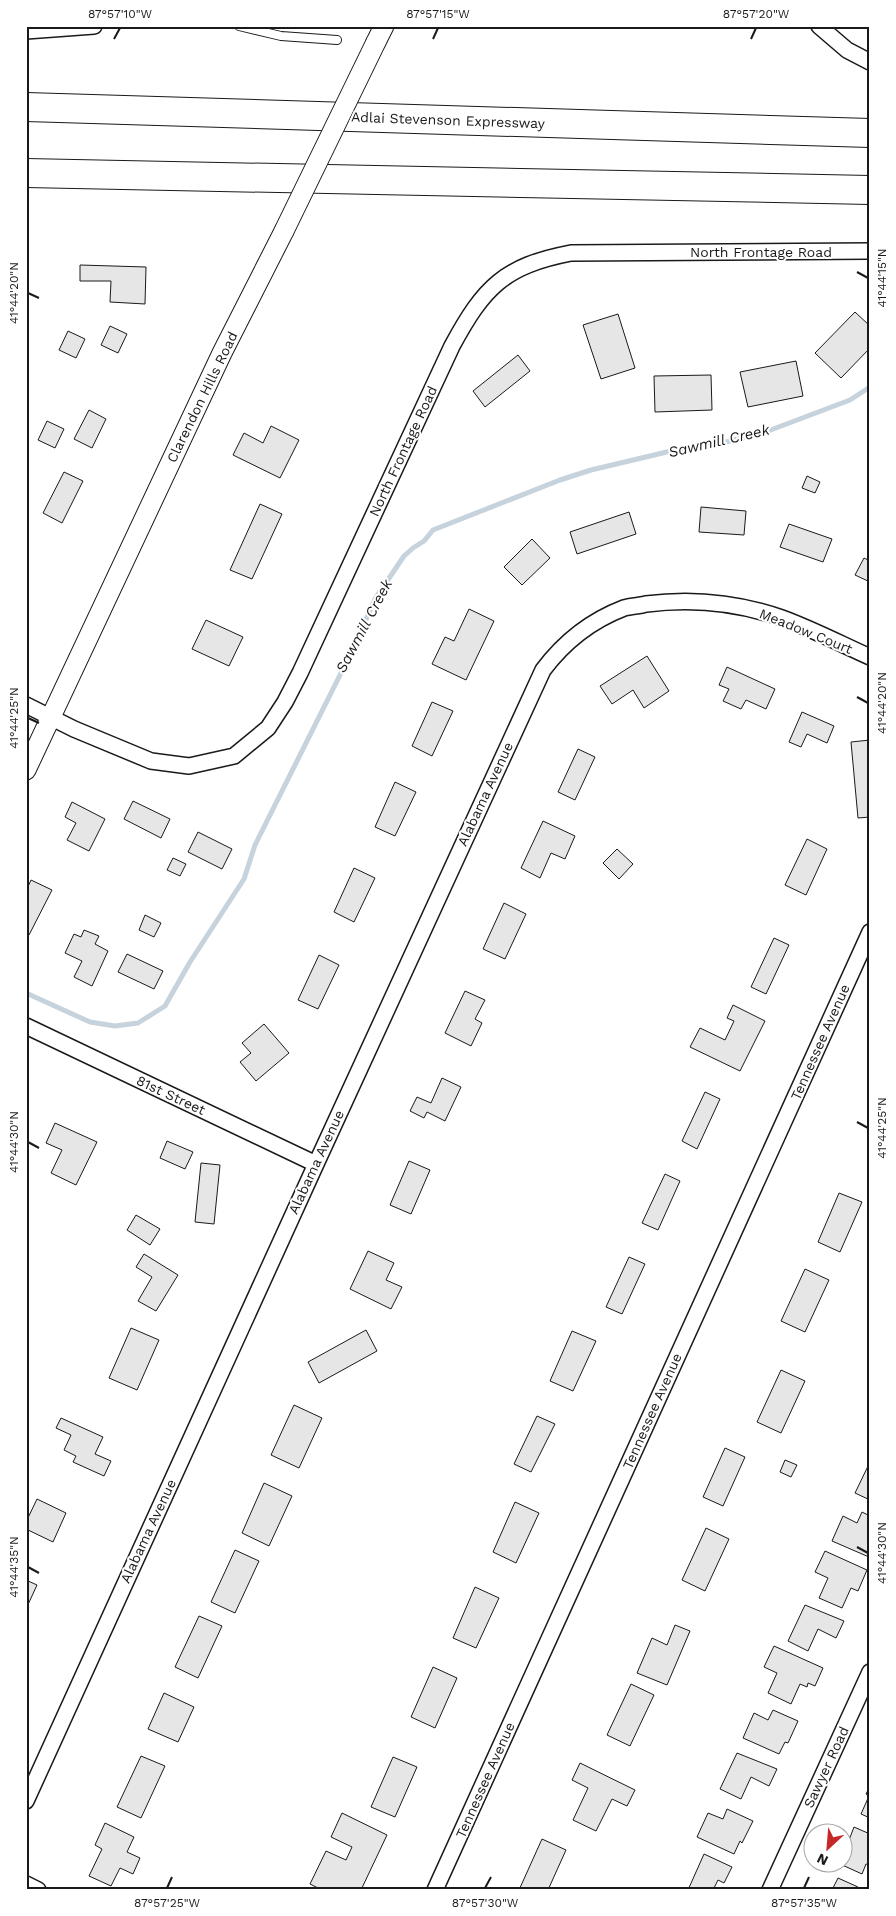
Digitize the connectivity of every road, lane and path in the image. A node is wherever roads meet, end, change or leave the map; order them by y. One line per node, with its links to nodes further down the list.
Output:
1 (94, 26): 4 (street)
2 (239, 26): 6 (lane)
3 (819, 26): 7 (street)
4 (26, 31)
5 (380, 34): 16 (street, Clarendon Hills Road, bridge)
6 (337, 40)
7 (870, 62)
8 (26, 107): 9 (highway, Adlai Stevenson Expressway)
9 (870, 133)
10 (26, 173): 11 (highway)
11 (870, 190)
12 (870, 251): 16 (street, North Frontage Road)
13 (595, 622): 14 (street, Meadow Court); 20 (street, Alabama Avenue)
14 (870, 657)
15 (26, 705): 16 (street, North Frontage Road)
16 (50, 718): 17 (street, Clarendon Hills Road)
17 (26, 770)
18 (870, 932): 25 (street, Tennessee Avenue)
19 (26, 1026): 20 (street, 81st Street)
20 (316, 1164): 22 (street, Alabama Avenue)
21 (870, 1672): 26 (street, Sawyer Road)
22 (26, 1800)
23 (26, 1884): 24 (street)
24 (38, 1890)
25 (435, 1890)
26 (770, 1890)

